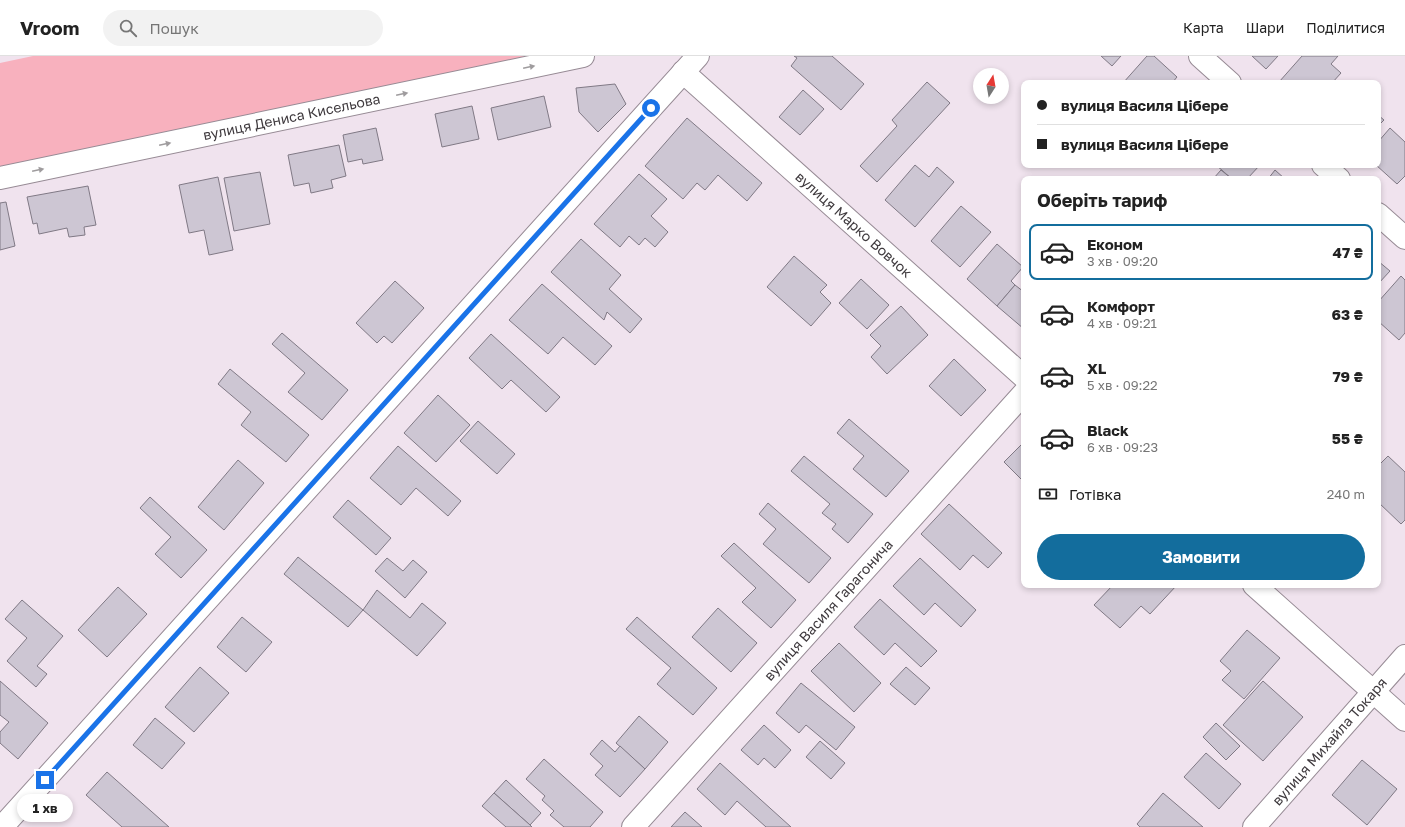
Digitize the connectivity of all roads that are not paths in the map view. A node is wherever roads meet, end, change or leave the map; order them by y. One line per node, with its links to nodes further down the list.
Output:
1 (583, 56): 8 (street, вулиця Дениса Кисельова, one-way to 1)
2 (698, 56): 4 (street)
3 (1200, 56): 5 (street)
4 (683, 72): 11 (street, вулиця Марко Вовчок); 17 (street)
5 (1227, 80)
6 (1326, 168): 7 (street)
7 (1336, 176)
8 (0, 178)
9 (1381, 217): 10 (street)
10 (1405, 238)
11 (1021, 374)
12 (1021, 397): 18 (street, вулиця Василя Гарагонича)
13 (1257, 588): 15 (street)
14 (1405, 656): 15 (street, вулиця Михайла Токаря)
15 (1373, 692): 16 (street); 19 (street, вулиця Михайла Токаря)
16 (1405, 720)
17 (2, 827)
18 (633, 827)
19 (1254, 827)

